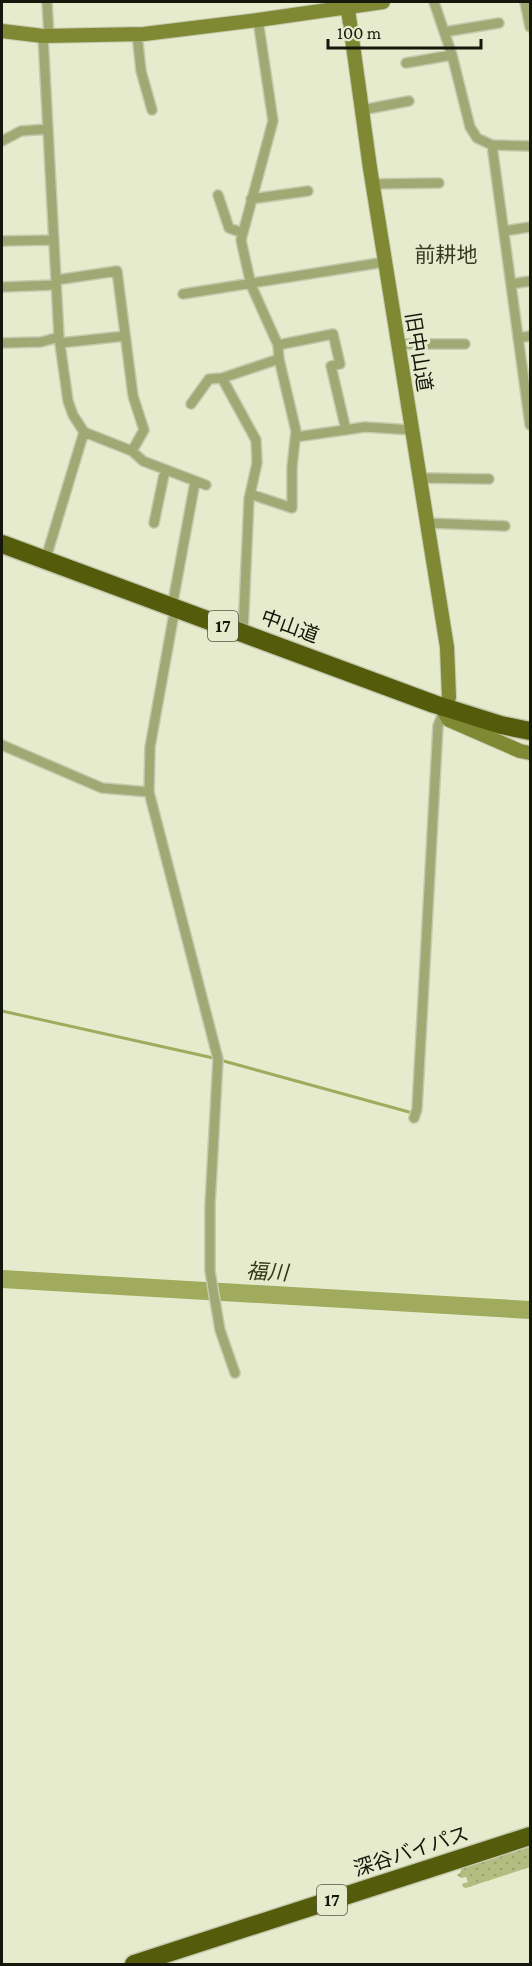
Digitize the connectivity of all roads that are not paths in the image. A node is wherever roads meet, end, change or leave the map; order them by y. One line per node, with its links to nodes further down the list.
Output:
1 (46, 2): 13 (street)
2 (383, 2): 5 (street)
3 (434, 2): 11 (street)
4 (525, 2): 8 (street)
5 (347, 5): 6 (street); 18 (street, 旧中山道)
6 (302, 8): 7 (street)
7 (258, 20): 12 (street); 27 (street)
8 (530, 22)
9 (499, 23): 11 (street)
10 (2, 31): 13 (street)
11 (444, 33): 14 (street)
12 (138, 34): 13 (street); 17 (street)
13 (46, 36): 19 (street)
14 (452, 55): 15 (street); 21 (street)
15 (406, 63)
16 (409, 101): 18 (street)
17 (152, 110)
18 (362, 110): 24 (street, 旧中山道)
19 (48, 129): 20 (street); 31 (street)
20 (2, 141)
21 (492, 145): 22 (street); 29 (street)
22 (531, 146)
23 (439, 183): 24 (street)
24 (372, 184): 33 (street, 旧中山道)
25 (308, 191): 27 (street)
26 (218, 195): 30 (street)
27 (251, 199): 30 (street)
28 (531, 227): 29 (street)
29 (504, 231): 36 (street)
30 (243, 232): 37 (street)
31 (54, 240): 32 (street); 35 (street)
32 (2, 241)
33 (385, 262): 37 (street); 45 (street, 旧中山道)
34 (531, 281): 36 (street)
35 (56, 282): 38 (street); 40 (street); 43 (street)
36 (511, 284): 42 (street)
37 (251, 285): 39 (street); 47 (street)
38 (2, 286)
39 (183, 294)
40 (125, 336): 43 (street); 57 (street)
41 (531, 336): 42 (street)
42 (518, 338): 50 (street)
43 (59, 340): 44 (street); 55 (street)
44 (2, 343)
45 (399, 344): 46 (street); 54 (street, 旧中山道)
46 (465, 344)
47 (278, 345): 48 (street); 53 (street)
48 (279, 359): 49 (street); 56 (street)
49 (222, 378): 51 (street); 63 (street)
50 (528, 390): 52 (street)
51 (191, 404)
52 (531, 425)
53 (346, 430): 54 (street); 56 (street)
54 (412, 430): 59 (street, 旧中山道)
55 (84, 432): 57 (street); 68 (street)
56 (296, 437): 63 (street)
57 (132, 451): 58 (street)
58 (165, 470): 61 (street); 65 (street)
59 (419, 478): 60 (street); 64 (street, 旧中山道)
60 (489, 479)
61 (195, 482): 62 (street); 69 (street)
62 (206, 485)
63 (250, 494): 70 (street)
64 (426, 523): 66 (street); 71 (street, 旧中山道)
65 (154, 524)
66 (505, 526)
67 (2, 544): 68 (highway, 中山道 / 17)
68 (45, 561): 69 (highway, 中山道 / 17)
69 (174, 607): 70 (highway, 中山道 / 17); 75 (street)
70 (243, 633): 71 (highway, 中山道 / 17)
71 (445, 708): 72 (highway, 中山道 / 17); 74 (street); 76 (street)
72 (526, 730): 74 (street)
73 (2, 745): 75 (street)
74 (531, 753)
75 (149, 792): 77 (street)
76 (414, 1118)
77 (235, 1373)
78 (531, 1836): 79 (highway, 深谷バイパス / 17)
79 (134, 1965)

